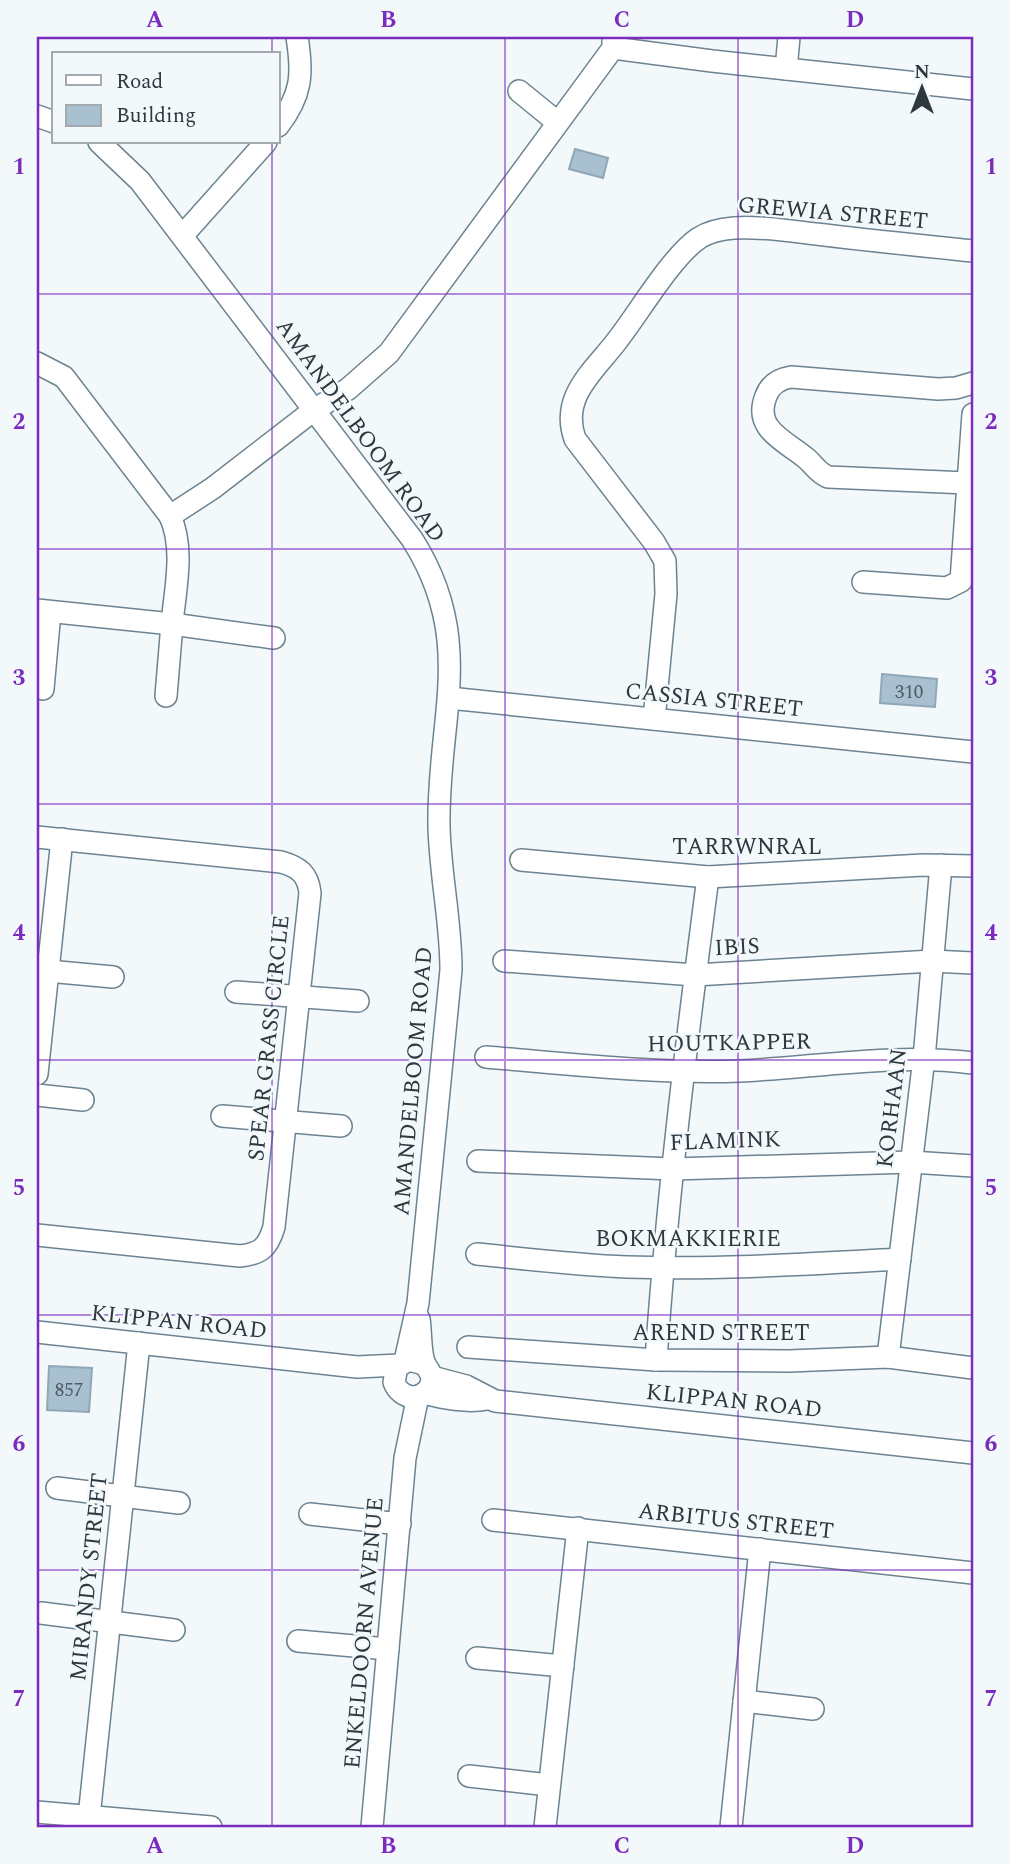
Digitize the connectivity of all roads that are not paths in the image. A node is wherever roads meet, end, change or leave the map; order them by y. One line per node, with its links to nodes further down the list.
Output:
1 (298, 37): 7 (street)
2 (789, 37): 4 (street)
3 (613, 42): 4 (street); 8 (street)
4 (786, 69): 5 (street)
5 (973, 89)
6 (519, 91): 8 (street)
7 (280, 122)
8 (557, 122): 15 (street)
9 (101, 144): 11 (street, AMANDELBOOM ROAD)
10 (264, 144): 11 (street)
11 (183, 235): 15 (street, AMANDELBOOM ROAD)
12 (973, 251): 26 (street, GREWIA STREET)
13 (37, 363): 18 (street)
14 (973, 383): 17 (street)
15 (314, 410): 18 (street); 25 (street, AMANDELBOOM ROAD)
16 (973, 414): 17 (street)
17 (967, 483): 19 (street)
18 (170, 516): 21 (street)
19 (863, 582)
20 (43, 611): 21 (street); 23 (street)
21 (172, 624): 22 (street); 24 (street)
22 (274, 638)
23 (43, 689)
24 (166, 696)
25 (449, 698): 26 (street, CASSIA STREET); 67 (street, AMANDELBOOM ROAD)
26 (654, 719): 27 (street, CASSIA STREET)
27 (973, 752)
28 (37, 836): 29 (street, SPEAR GRASS CIRCLE)
29 (62, 839): 37 (street); 41 (street, SPEAR GRASS CIRCLE)
30 (521, 860): 33 (street, TARRWNRAL)
31 (941, 865): 32 (street, TARRWNRAL); 33 (street, TARRWNRAL); 35 (street, KORHAAN)
32 (973, 866)
33 (708, 877): 38 (street)
34 (504, 961): 38 (street, IBIS)
35 (932, 961): 36 (street, IBIS); 38 (street, IBIS); 44 (street, KORHAAN)
36 (973, 963)
37 (42, 971): 39 (street); 47 (street)
38 (695, 975): 46 (street)
39 (113, 977)
40 (236, 992): 41 (street)
41 (299, 996): 42 (street); 51 (street, SPEAR GRASS CIRCLE)
42 (358, 1001)
43 (486, 1057): 46 (street, HOUTKAPPER)
44 (924, 1058): 45 (street, HOUTKAPPER); 46 (street, HOUTKAPPER); 54 (street, KORHAAN)
45 (973, 1063)
46 (682, 1071): 56 (street)
47 (37, 1074)
48 (37, 1095): 49 (street)
49 (83, 1100)
50 (222, 1116): 51 (street)
51 (285, 1121): 52 (street); 57 (street, SPEAR GRASS CIRCLE)
52 (341, 1126)
53 (478, 1161): 56 (street, FLAMINK)
54 (911, 1162): 55 (street, FLAMINK); 56 (street, FLAMINK); 59 (street, KORHAAN)
55 (973, 1166)
56 (673, 1169): 60 (street)
57 (37, 1235)
58 (477, 1254): 60 (street, BOKMAKKIERIE)
59 (900, 1259): 60 (street, BOKMAKKIERIE); 64 (street, KORHAAN)
60 (663, 1267): 65 (street)
61 (37, 1332): 62 (street, KLIPPAN ROAD)
62 (139, 1343): 67 (street, KLIPPAN ROAD); 70 (street, MIRANDY STREET)
63 (468, 1348): 65 (street, AREND STREET)
64 (888, 1357): 65 (street, AREND STREET); 66 (street, AREND STREET)
65 (656, 1360)
66 (973, 1368)
67 (412, 1379): 68 (street, KLIPPAN ROAD); 74 (street, ENKELDOORN AVENUE)
68 (973, 1452)
69 (57, 1488): 70 (street)
70 (123, 1496): 71 (street); 79 (street, MIRANDY STREET)
71 (179, 1503)
72 (310, 1514): 74 (street)
73 (493, 1520): 75 (street, ARBITUS STREET)
74 (400, 1524): 82 (street, ENKELDOORN AVENUE)
75 (578, 1528): 76 (street, ARBITUS STREET); 84 (street)
76 (761, 1549): 77 (street, ARBITUS STREET); 85 (street)
77 (973, 1573)
78 (41, 1613): 79 (street)
79 (110, 1623): 80 (street); 90 (street, MIRANDY STREET)
80 (174, 1630)
81 (298, 1641): 82 (street)
82 (388, 1649): 92 (street, ENKELDOORN AVENUE)
83 (477, 1658): 84 (street)
84 (563, 1666): 88 (street)
85 (744, 1701): 86 (street); 94 (street)
86 (813, 1710)
87 (469, 1776): 88 (street)
88 (550, 1785): 93 (street)
89 (37, 1812): 90 (street)
90 (89, 1817): 91 (street)
91 (211, 1827)
92 (372, 1827)
93 (545, 1827)
94 (731, 1827)

